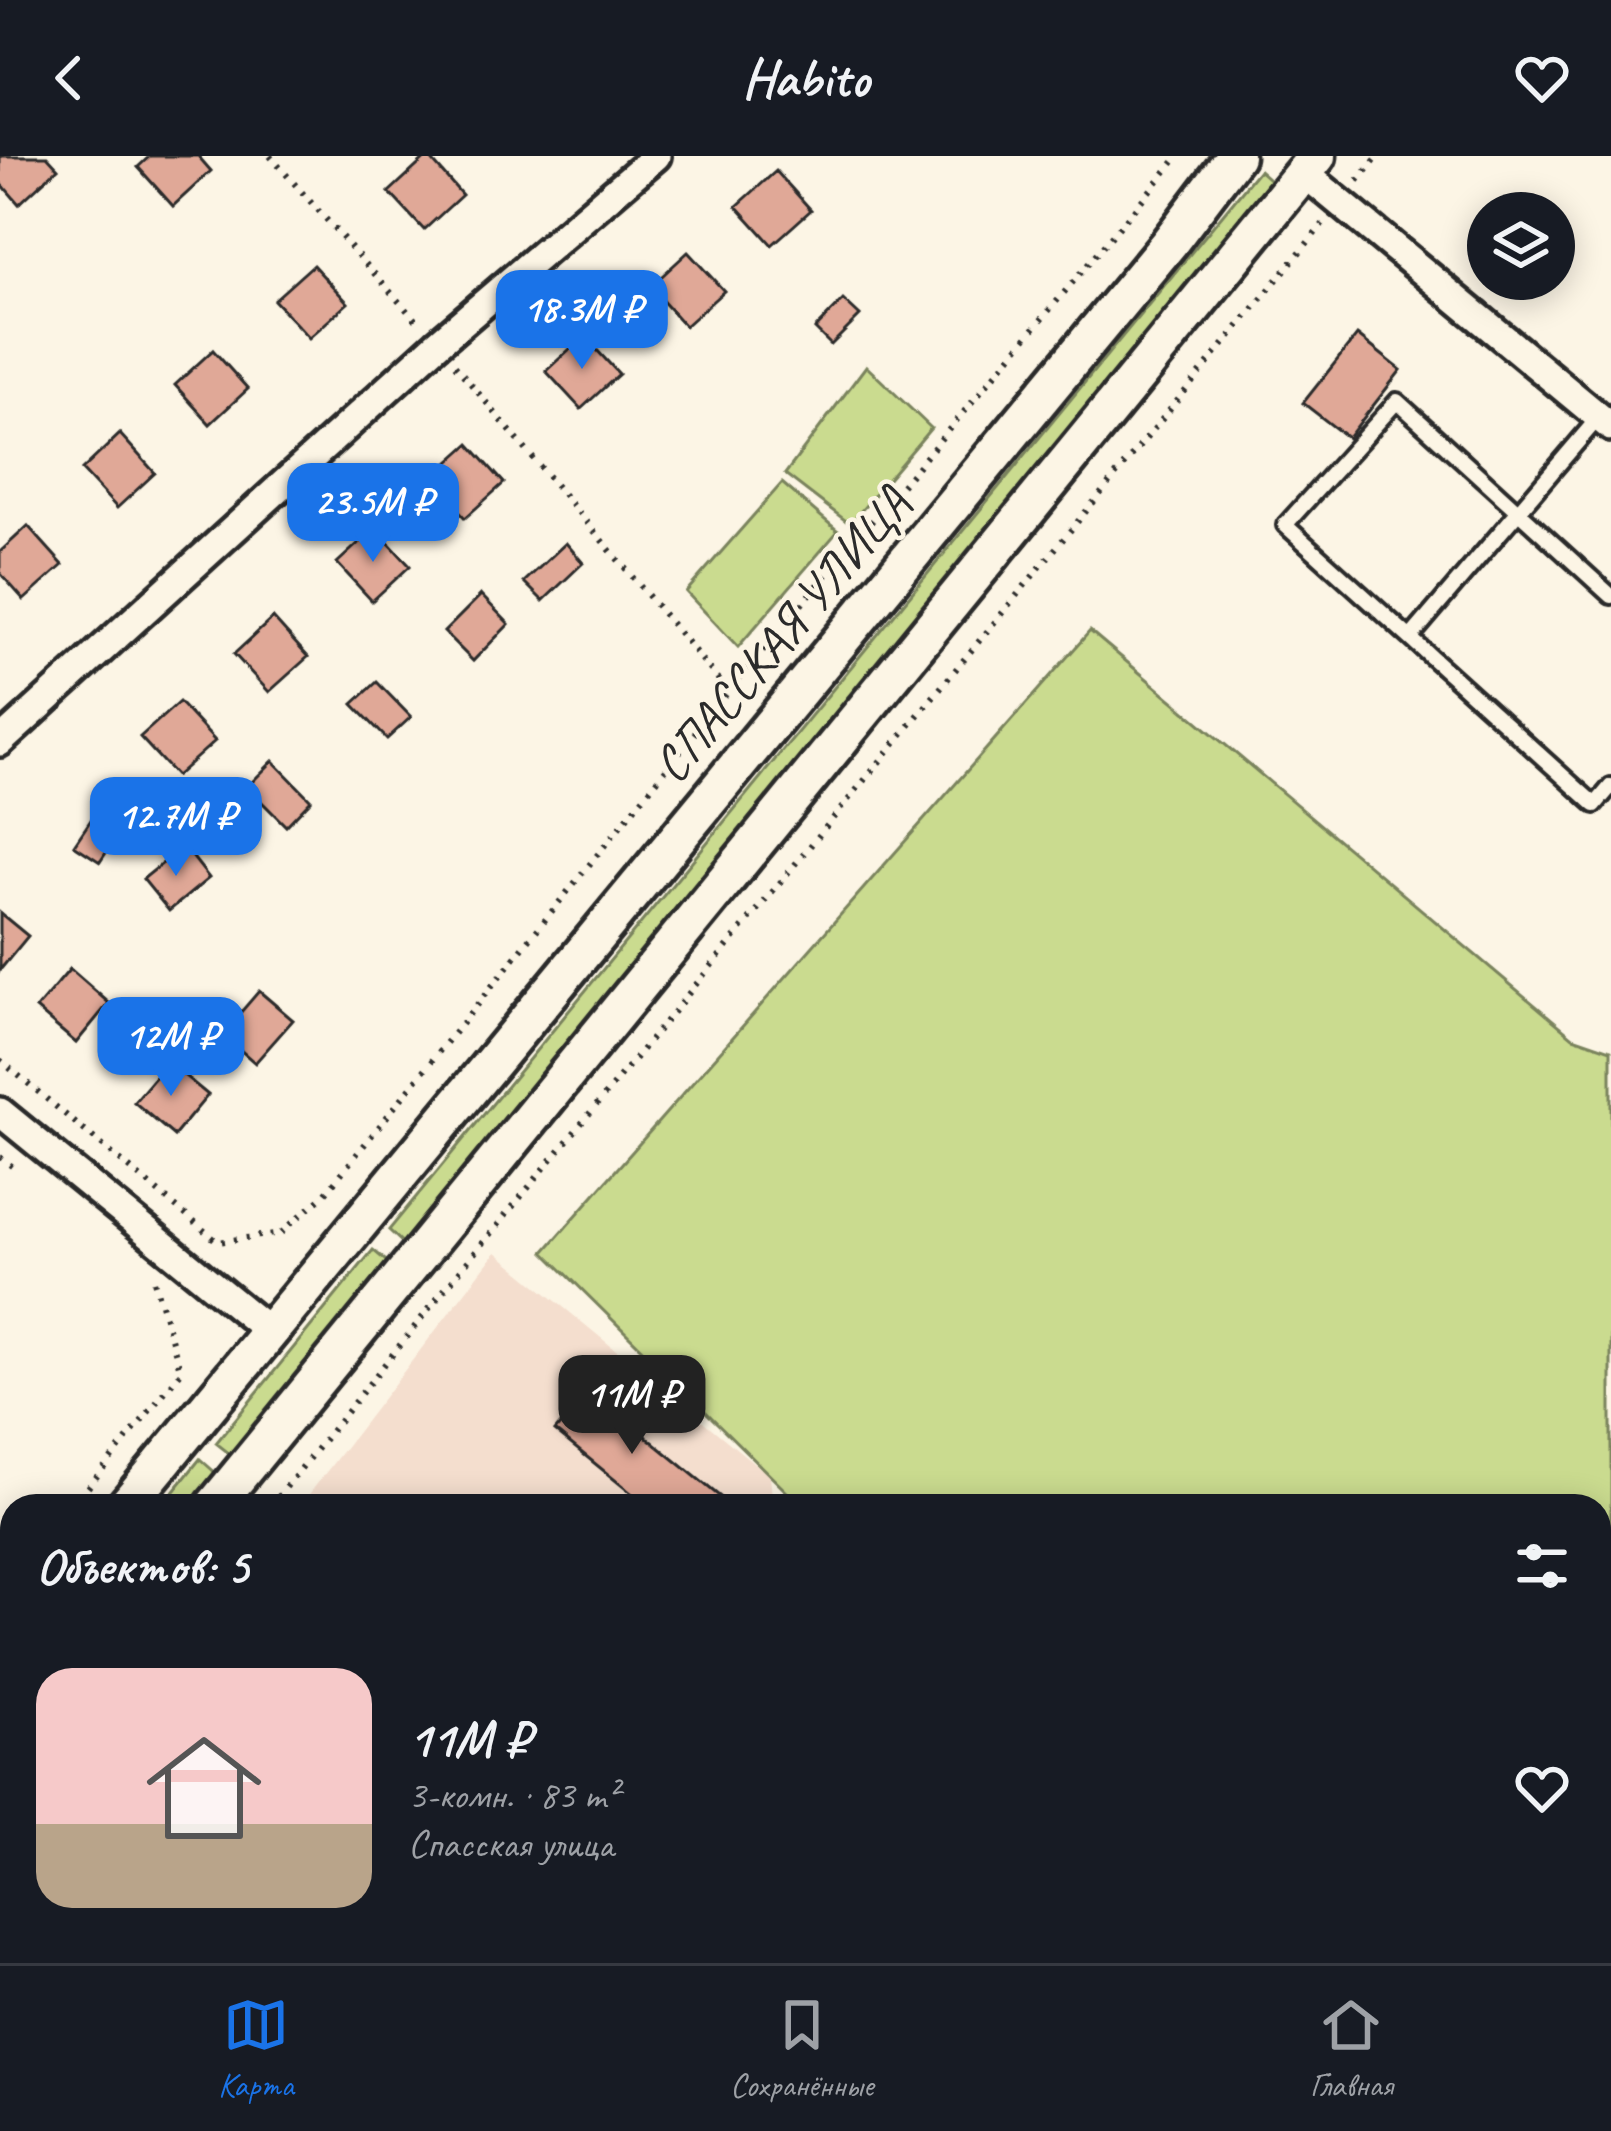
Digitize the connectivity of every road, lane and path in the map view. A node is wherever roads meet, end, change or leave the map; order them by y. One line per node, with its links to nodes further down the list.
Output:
1 (270, 156): 8 (path)
2 (656, 156): 8 (street)
3 (1179, 156): 13 (path)
4 (1235, 156): 20 (street, СПАССКАЯ УЛИЦА)
5 (1378, 156): 7 (path)
6 (1310, 164): 7 (street); 23 (street)
7 (1340, 202): 9 (street); 24 (path)
8 (437, 344): 13 (path); 14 (street)
9 (1605, 422): 10 (lane)
10 (1518, 513): 11 (lane); 12 (lane); 12 (lane)
11 (1611, 596)
12 (1410, 638): 15 (lane)
13 (728, 692): 18 (path)
14 (0, 742)
15 (1611, 786)
16 (0, 1060): 18 (path)
17 (0, 1112): 19 (street)
18 (193, 1220): 19 (path)
19 (172, 1252): 20 (street); 21 (path)
20 (270, 1332): 22 (street, СПАССКАЯ УЛИЦА)
21 (83, 1494)
22 (136, 1494)
23 (224, 1494)
24 (281, 1494)

